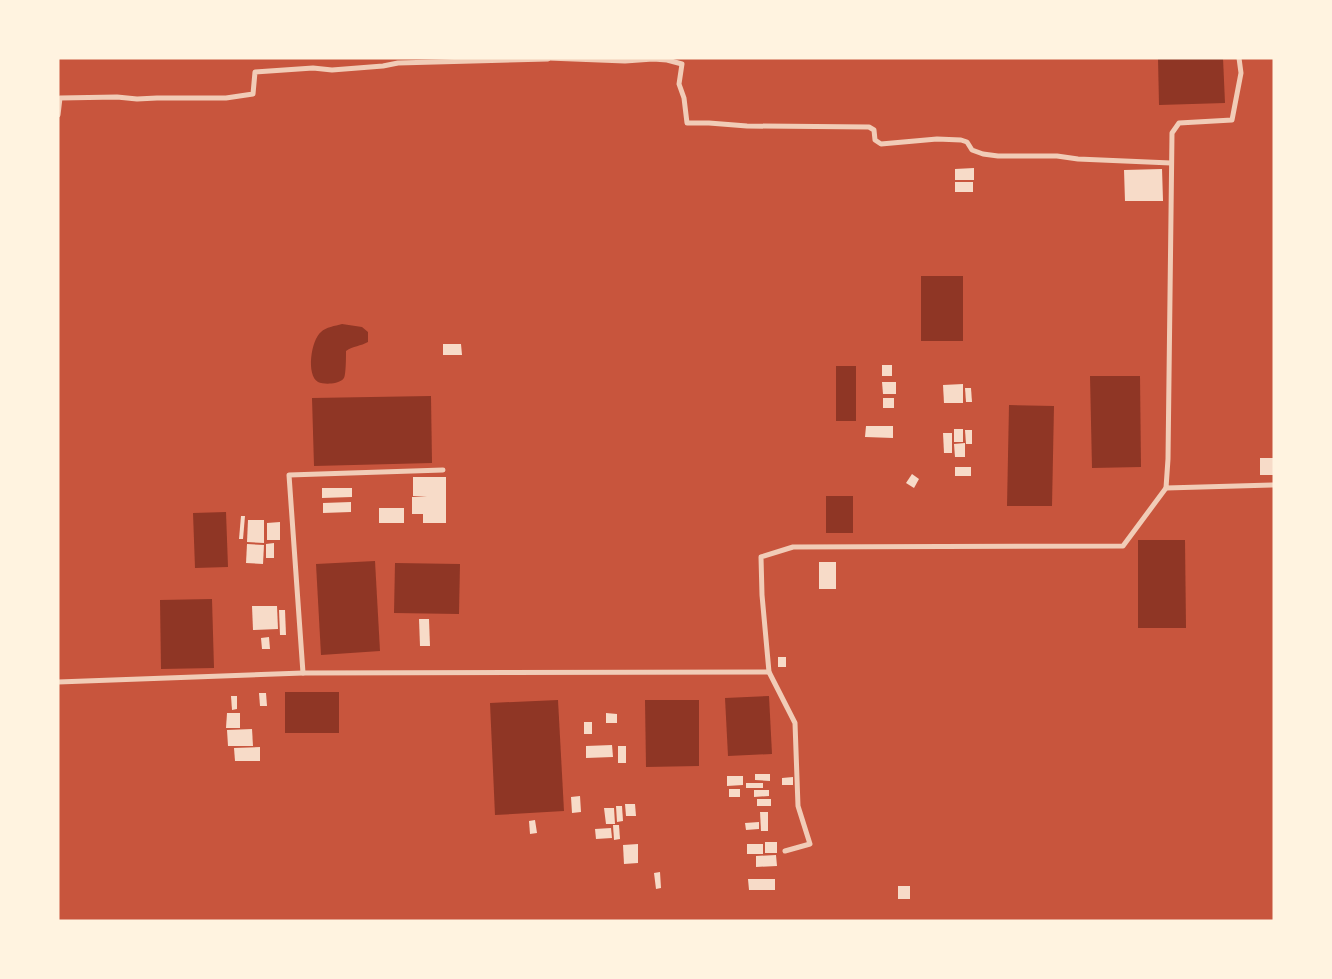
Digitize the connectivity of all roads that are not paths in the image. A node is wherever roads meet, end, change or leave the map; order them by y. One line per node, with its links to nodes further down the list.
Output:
1 (548, 58): 3 (street); 4 (street)
2 (1239, 58): 4 (street)
3 (58, 115)
4 (1171, 163): 7 (street)
5 (443, 470): 9 (street)
6 (1274, 485): 7 (street)
7 (1166, 488): 8 (street)
8 (769, 672): 9 (street); 11 (street)
9 (303, 673): 10 (street)
10 (58, 681)
11 (785, 851)

